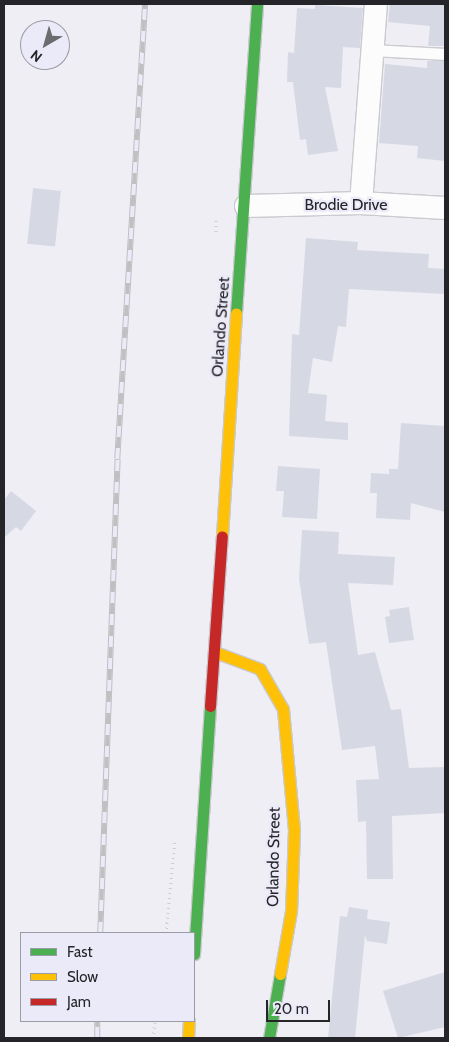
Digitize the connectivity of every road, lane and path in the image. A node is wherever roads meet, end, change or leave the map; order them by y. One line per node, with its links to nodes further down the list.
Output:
1 (257, 4): 6 (street, Orlando Street)
2 (376, 4): 3 (street)
3 (373, 50): 4 (lane); 5 (street)
4 (445, 54)
5 (361, 203): 6 (street, Brodie Drive); 7 (street, Brodie Drive)
6 (246, 206): 8 (street, Orlando Street)
7 (445, 208)
8 (215, 652): 9 (street, Orlando Street); 14 (street, Orlando Street)
9 (195, 940)
10 (155, 1022): 12 (path)
11 (189, 1022): 13 (street)
12 (153, 1038)
13 (188, 1038)
14 (269, 1038)

